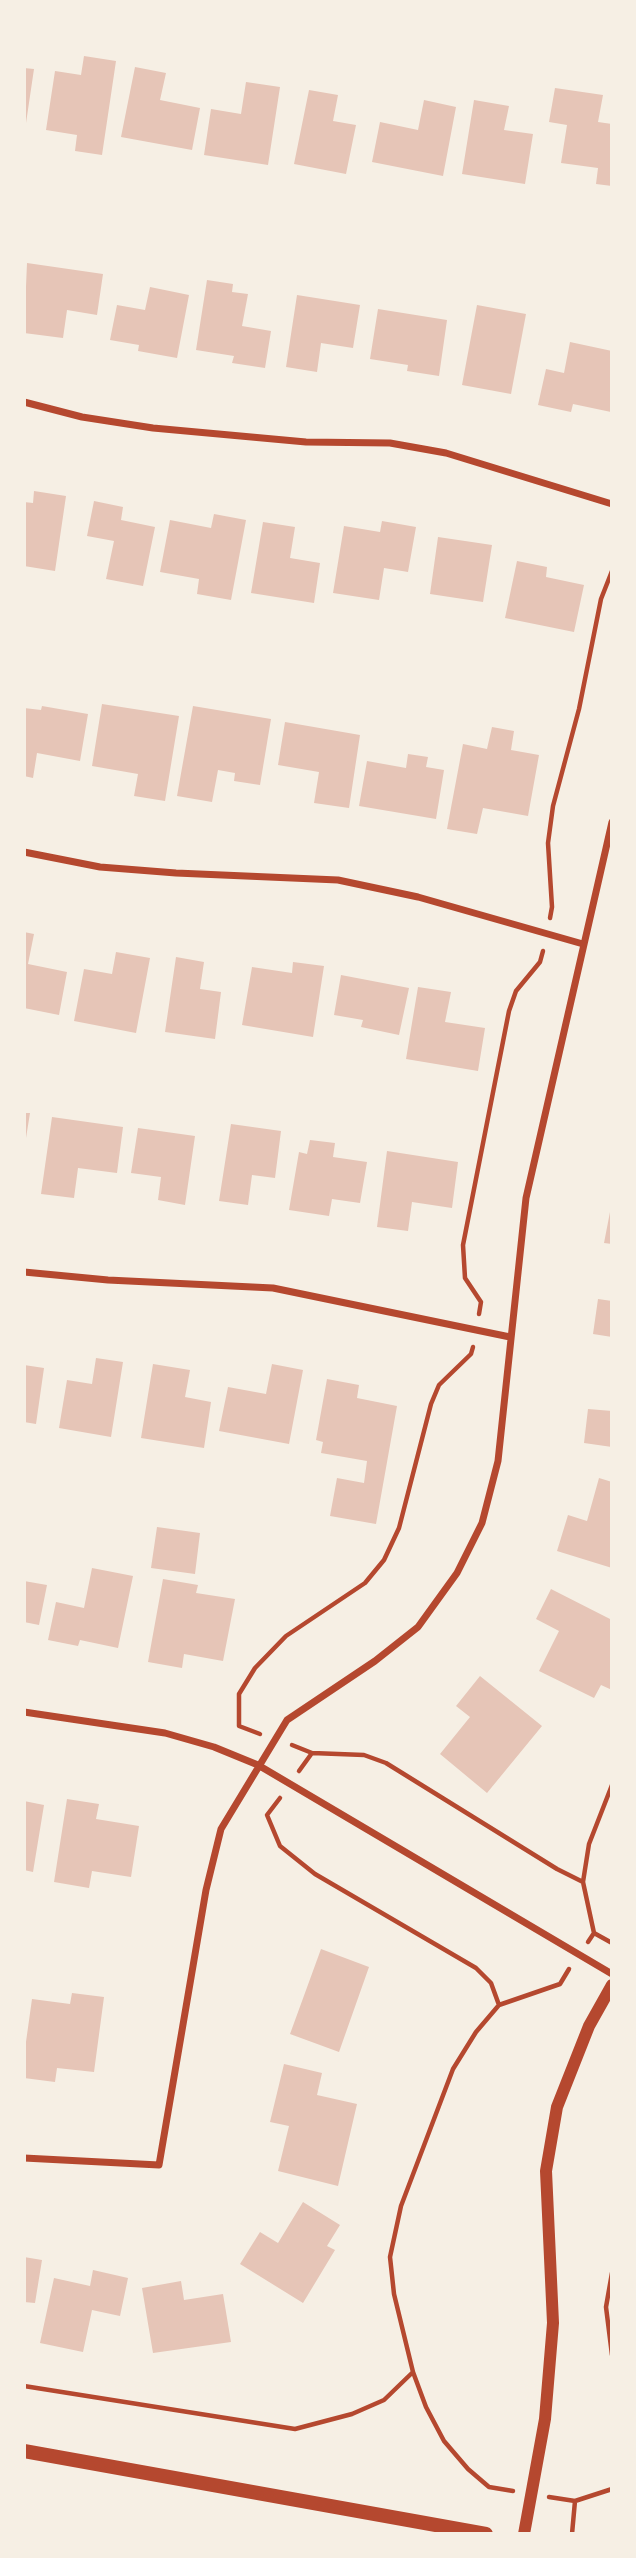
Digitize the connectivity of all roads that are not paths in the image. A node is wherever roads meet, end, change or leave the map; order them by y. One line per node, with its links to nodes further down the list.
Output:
1 (24, 402): 2 (street)
2 (611, 504)
3 (611, 822): 5 (street)
4 (24, 852): 5 (street)
5 (583, 944): 7 (street)
6 (24, 1272): 7 (street)
7 (510, 1337): 9 (street)
8 (24, 1713): 9 (street)
9 (258, 1765): 10 (street); 12 (street)
10 (611, 1974)
11 (611, 1985): 15 (street)
12 (24, 2158)
13 (24, 2451): 14 (main road)
14 (486, 2533)
15 (524, 2533)

